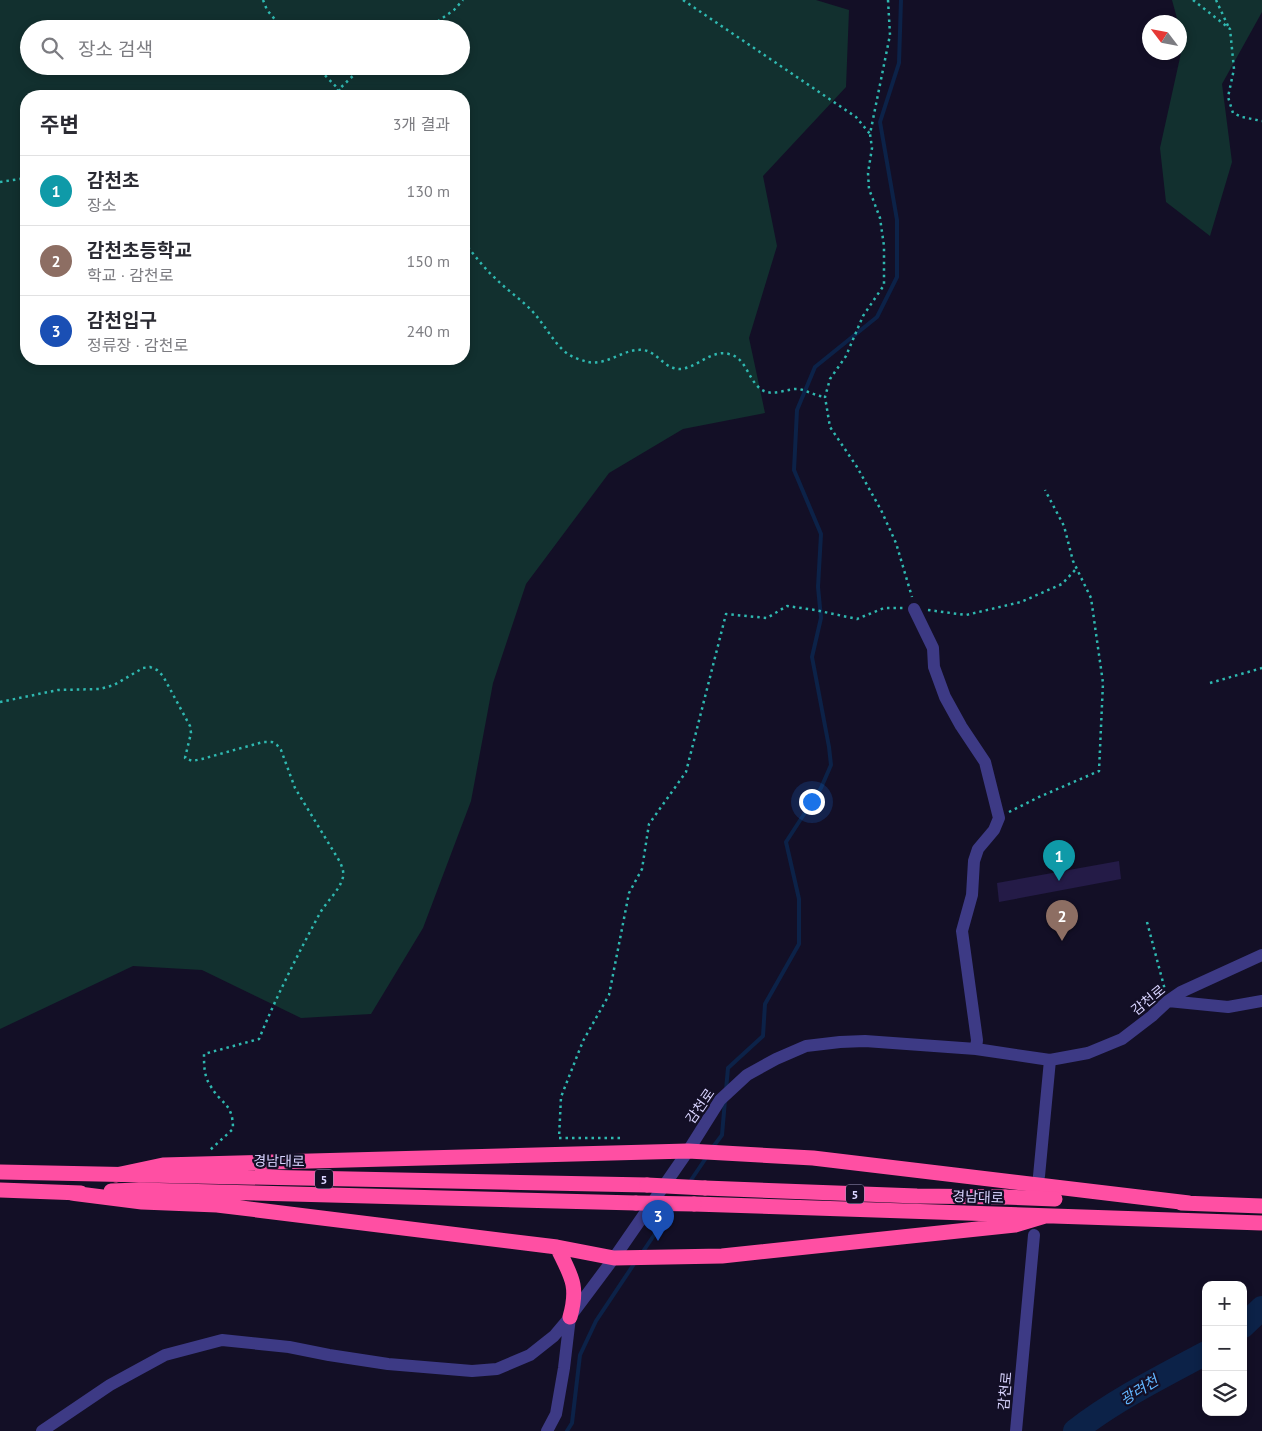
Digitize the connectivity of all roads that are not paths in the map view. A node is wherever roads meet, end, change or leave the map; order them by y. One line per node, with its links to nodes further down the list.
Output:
1 (914, 608): 5 (street)
2 (1262, 955): 3 (street, 감천로)
3 (1168, 1001): 4 (street); 6 (street, 감천로)
4 (1262, 1001)
5 (976, 1049): 6 (street, 감천로); 7 (street, 감천로)
6 (1050, 1060): 10 (street)
7 (694, 1151): 9 (highway); 13 (highway); 19 (street, 감천로)
8 (0, 1172): 9 (highway, 경남대로 / 5)
9 (116, 1175): 13 (highway, 경남대로 / 5, bridge)
10 (1040, 1176)
11 (0, 1190): 12 (highway, 5)
12 (71, 1193): 15 (highway, 경남대로 / 5, bridge); 18 (highway)
13 (1190, 1203): 14 (highway, 경남대로 / 5)
14 (1262, 1206)
15 (1045, 1216): 16 (highway, 경남대로); 19 (highway)
16 (1262, 1223)
17 (1034, 1235): 23 (street, 감천로)
18 (557, 1247): 19 (highway); 20 (highway)
19 (614, 1258): 20 (street, 감천로)
20 (570, 1317): 21 (street, 감천로); 22 (street)
21 (42, 1431)
22 (547, 1431)
23 (1016, 1431)

